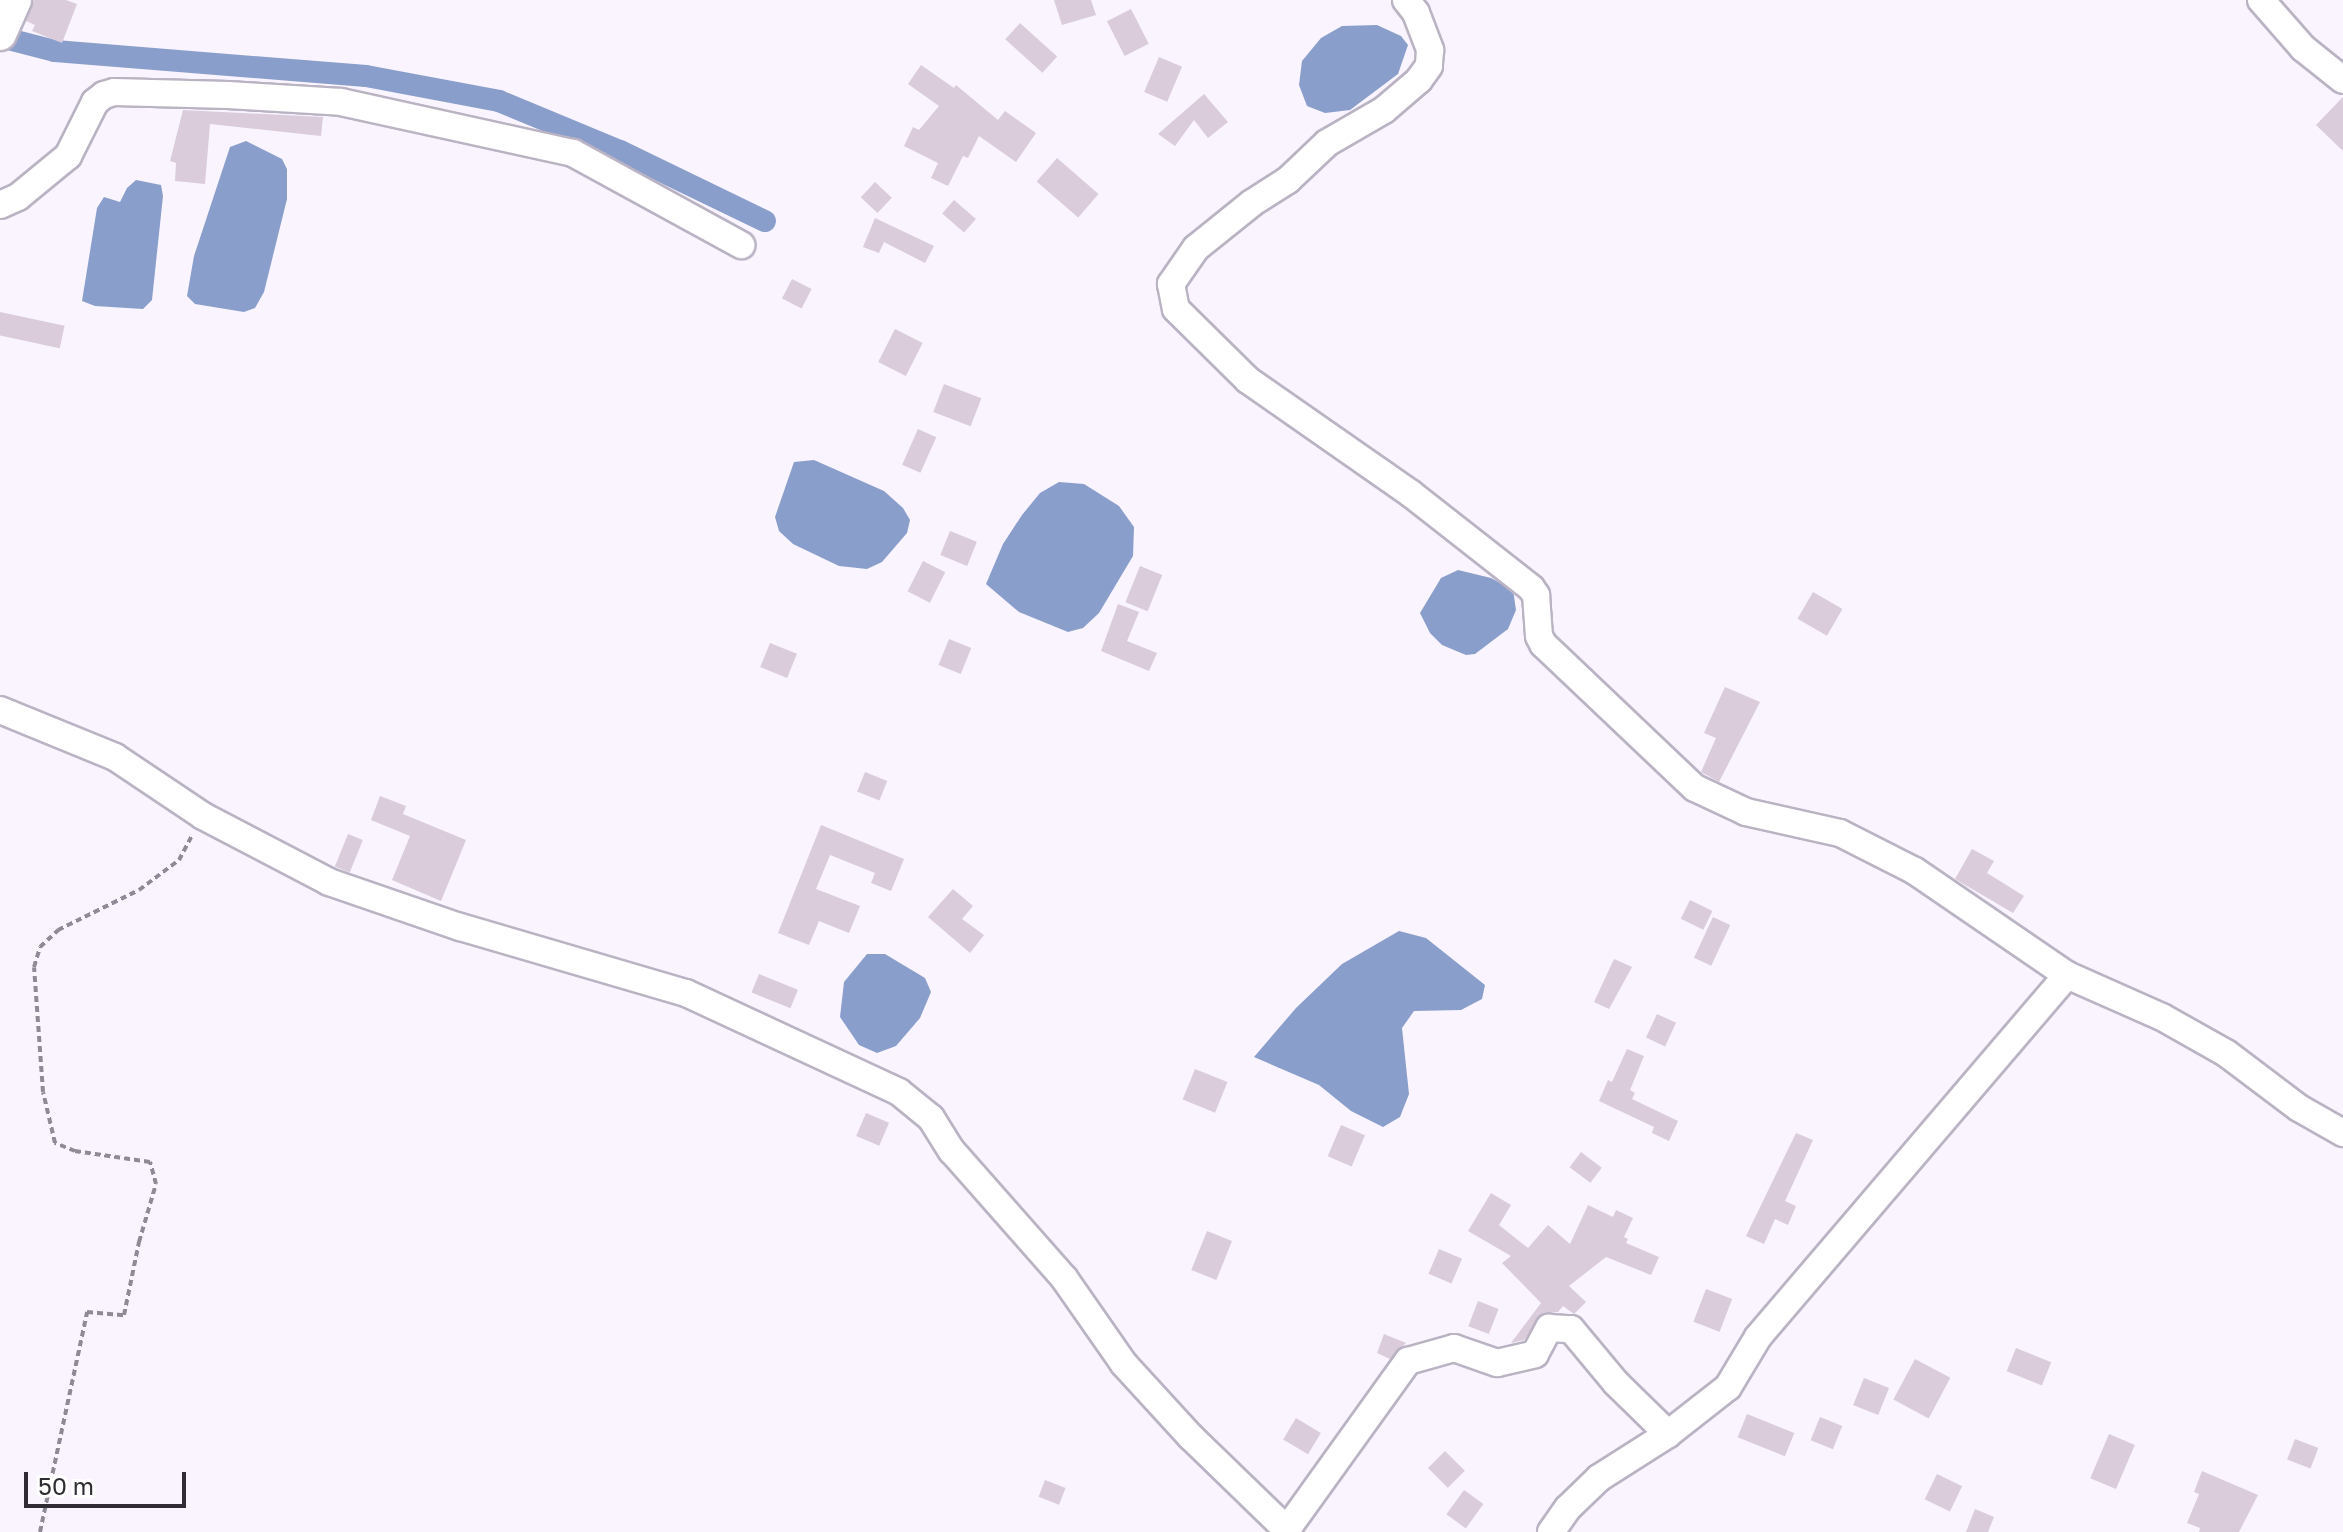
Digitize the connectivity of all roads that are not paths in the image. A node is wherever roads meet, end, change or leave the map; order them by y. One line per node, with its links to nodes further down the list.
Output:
1 (15, 0): 4 (street)
2 (1406, 0): 9 (street)
3 (2261, 0): 5 (street)
4 (0, 34)
5 (2343, 80)
6 (0, 205): 7 (street)
7 (741, 245)
8 (0, 710): 12 (street)
9 (2067, 975): 10 (street); 11 (street)
10 (2343, 1133)
11 (1668, 1434): 12 (street); 13 (street)
12 (1287, 1531)
13 (1551, 1532)

